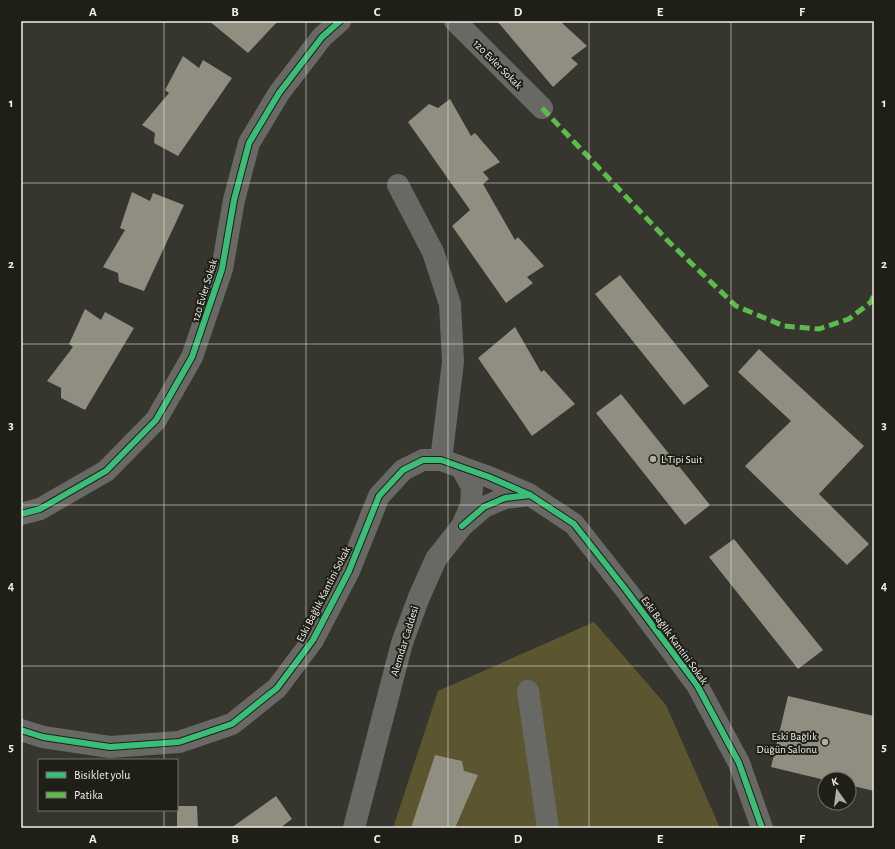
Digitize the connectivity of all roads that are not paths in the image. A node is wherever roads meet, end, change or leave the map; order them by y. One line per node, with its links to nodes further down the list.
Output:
1 (340, 21): 8 (street, 120 Evler Sokak)
2 (455, 21): 3 (street, 120 Evler Sokak)
3 (542, 108)
4 (398, 185): 5 (street)
5 (441, 460): 6 (street, Eski Bağlık Kantini Sokak); 11 (street, Eski Bağlık Kantini Sokak)
6 (461, 467): 7 (street, Eski Bağlık Kantini Sokak); 9 (street, Alemdar Caddesi)
7 (530, 494): 9 (street); 14 (street, Eski Bağlık Kantini Sokak)
8 (21, 514)
9 (462, 526): 12 (street, Alemdar Caddesi)
10 (528, 691): 13 (street)
11 (21, 730)
12 (354, 828)
13 (548, 828)
14 (762, 828)

